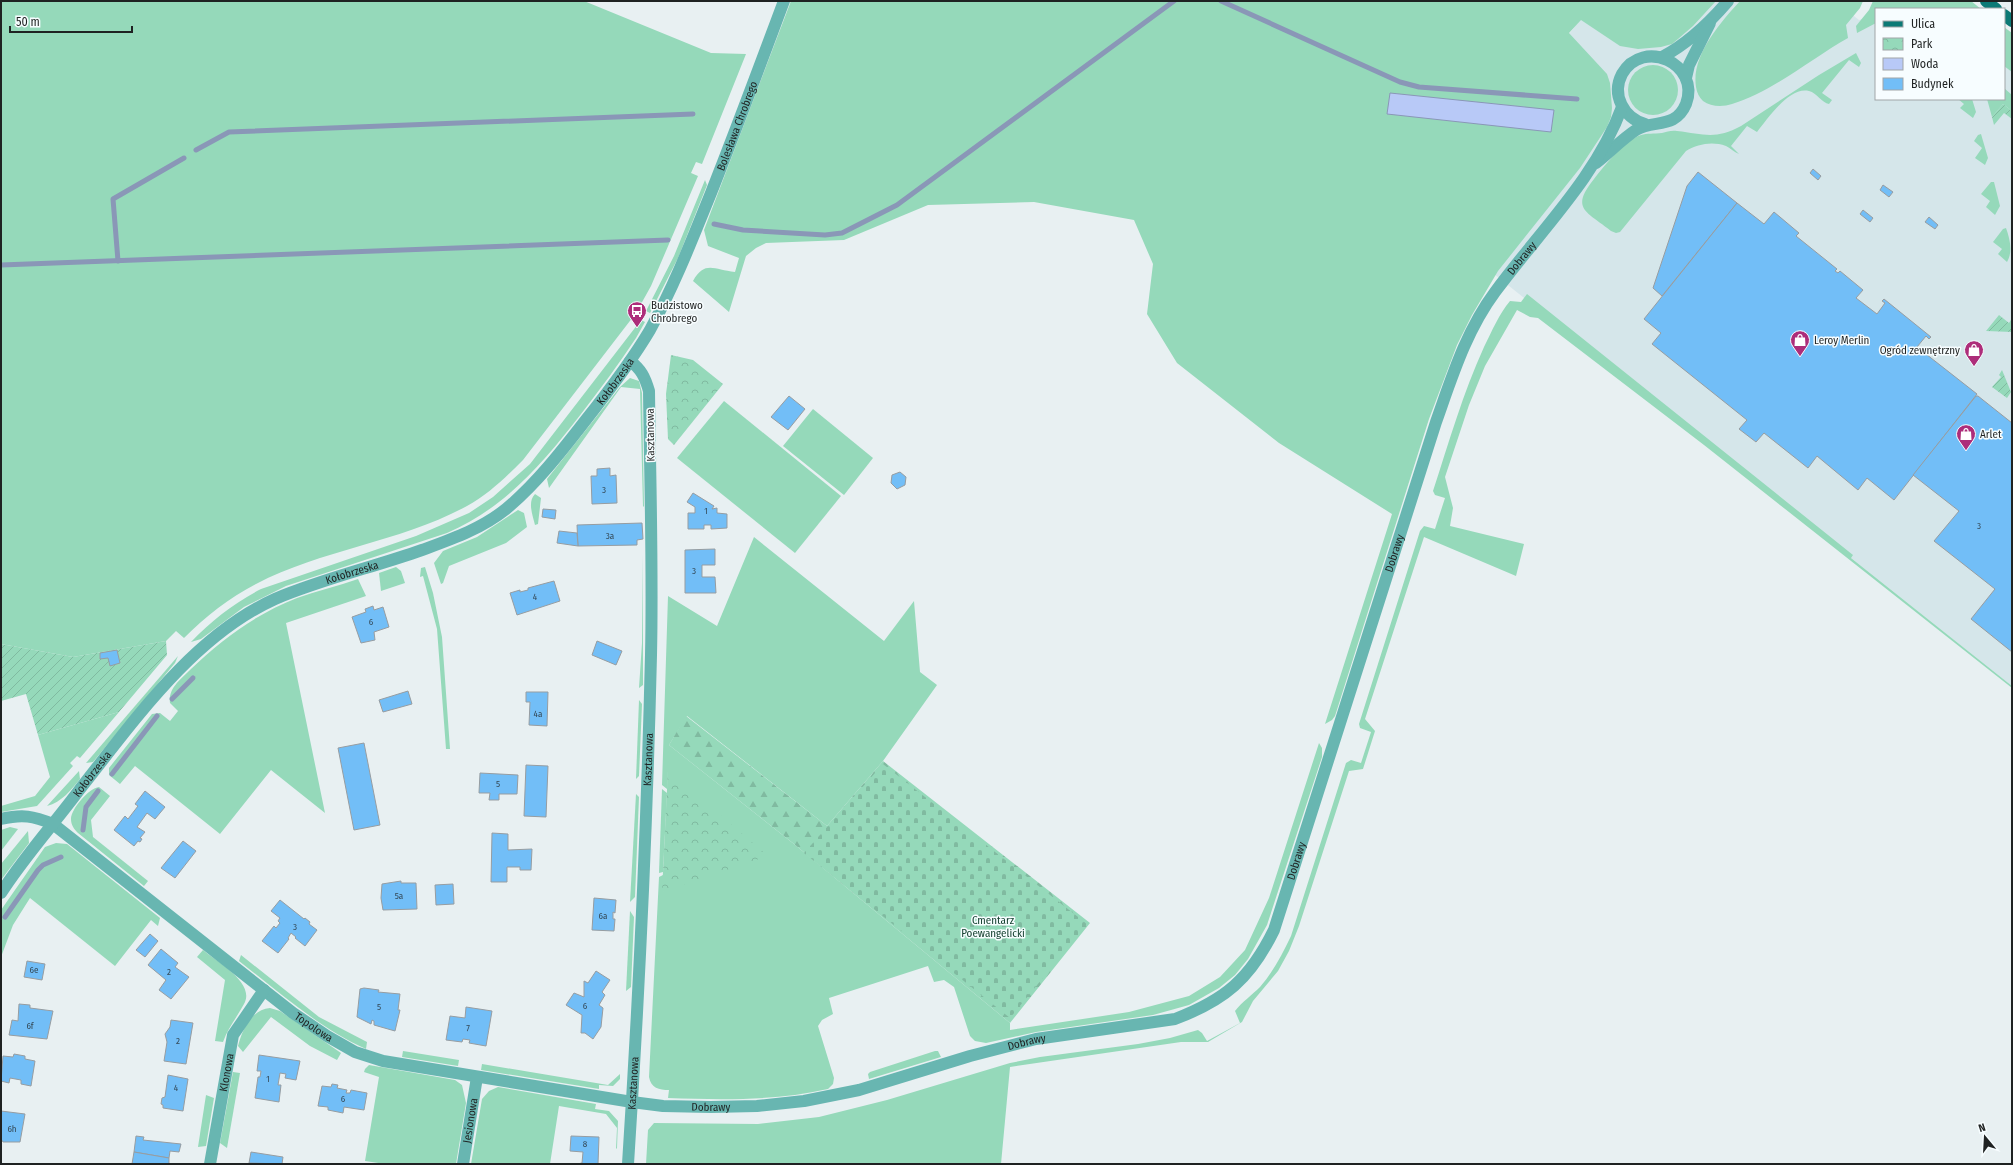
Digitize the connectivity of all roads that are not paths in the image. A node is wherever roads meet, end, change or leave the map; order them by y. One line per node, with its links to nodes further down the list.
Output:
1 (784, 1): 11 (street, Bolesława Chrobrego)
2 (1728, 1): 5 (street)
3 (1986, 1): 4 (main road)
4 (1995, 8)
5 (1713, 19): 6 (street); 7 (street)
6 (1662, 57): 7 (street); 8 (street)
7 (1686, 78): 9 (street)
8 (1622, 107): 9 (street); 10 (street, Dobrawy)
9 (1645, 124): 10 (street, Dobrawy)
10 (1592, 167): 18 (street, Dobrawy)
11 (688, 250): 12 (street, Kołobrzeska)
12 (630, 361): 14 (street, Kołobrzeska); 18 (street, Kasztanowa)
13 (1, 819): 14 (street, Topolowa)
14 (53, 824): 15 (street, Kołobrzeska); 16 (street, Topolowa)
15 (1, 893)
16 (264, 990): 17 (street, Topolowa); 19 (street, Klonowa)
17 (477, 1078): 18 (street, Topolowa); 20 (street, Jesionowa)
18 (632, 1102): 21 (street, Kasztanowa)
19 (210, 1164)
20 (463, 1164)
21 (628, 1164)

